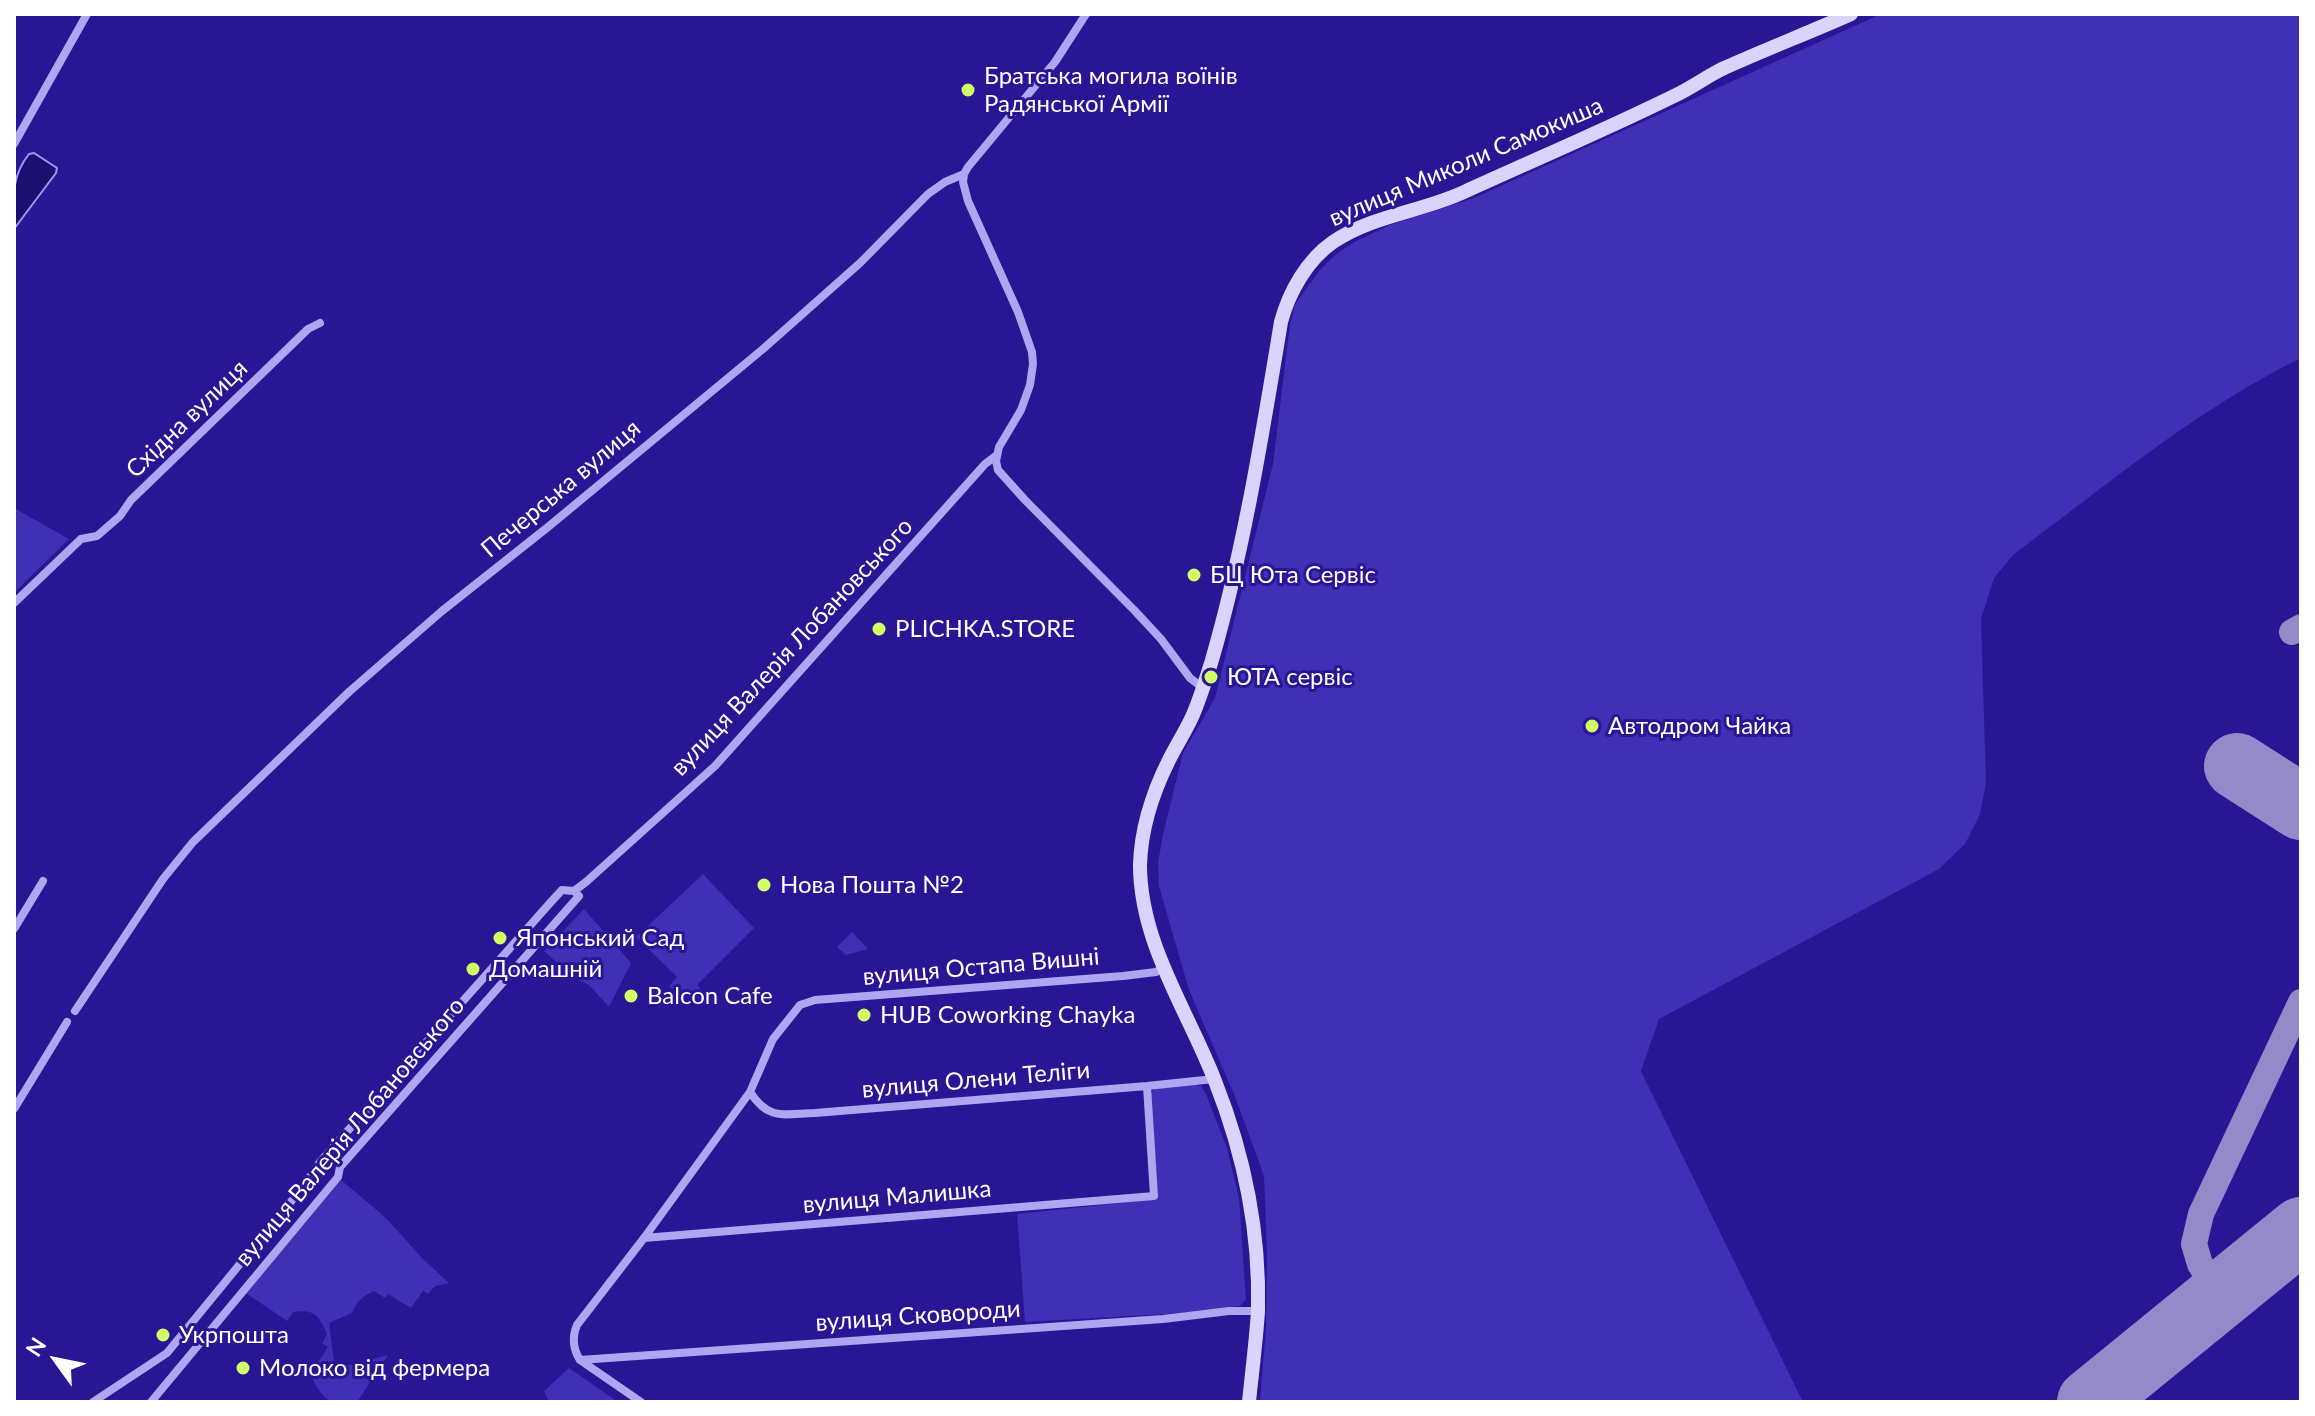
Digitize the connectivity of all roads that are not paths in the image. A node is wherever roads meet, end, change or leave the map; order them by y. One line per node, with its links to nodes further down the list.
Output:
1 (87, 14): 4 (street)
2 (1086, 14): 5 (street, Печерська вулиця)
3 (1851, 14): 9 (street, вулиця Миколи Самокиша)
4 (14, 144)
5 (964, 174): 7 (street, вулиця Валерія Лобановського); 14 (street, Печерська вулиця)
6 (320, 323): 8 (street, Східна вулиця)
7 (997, 455): 9 (street); 11 (street, вулиця Валерія Лобановського)
8 (14, 603)
9 (1203, 688): 13 (street, вулиця Миколи Самокиша)
10 (43, 881): 12 (street)
11 (574, 891): 23 (street, вулиця Валерія Лобановського); 24 (street, вулиця Валерія Лобановського)
12 (14, 929)
13 (1164, 967): 16 (street, вулиця Миколи Самокиша); 18 (street, вулиця Остапа Вишні)
14 (75, 1011)
15 (67, 1022): 19 (street)
16 (1214, 1079): 17 (street, вулиця Олени Теліги); 21 (street, вулиця Миколи Самокиша)
17 (1147, 1086): 18 (street, вулиця Олени Теліги); 20 (street, вулиця Малишка)
18 (750, 1092): 20 (street)
19 (14, 1109)
20 (644, 1238): 22 (street)
21 (1258, 1311): 22 (street, вулиця Сковороди); 26 (street, вулиця Миколи Самокиша)
22 (580, 1360): 25 (street)
23 (93, 1402)
24 (151, 1402)
25 (641, 1402)
26 (1249, 1402)

